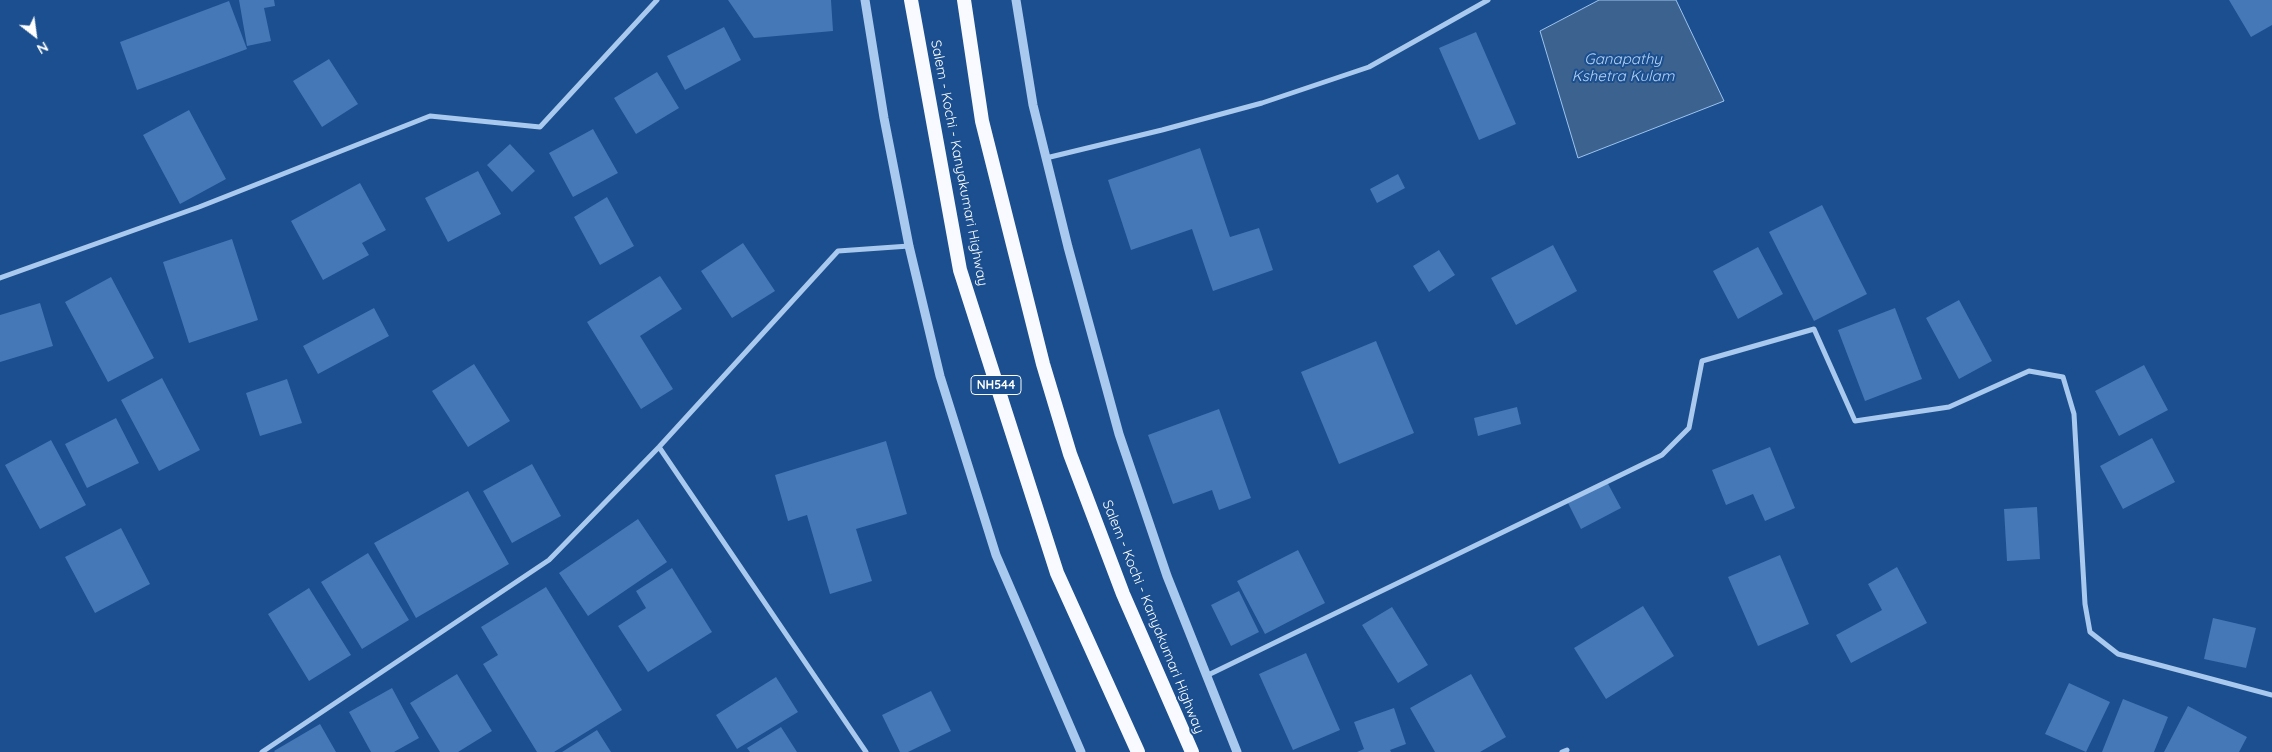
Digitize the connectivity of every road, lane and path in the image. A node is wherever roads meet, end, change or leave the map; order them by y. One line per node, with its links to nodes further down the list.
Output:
1 (658, 0): 9 (street)
2 (865, 0): 8 (street)
3 (911, 0): 16 (highway, Salem - Kochi - Kanyakumari Highway / NH544)
4 (964, 0): 17 (highway, Salem - Kochi - Kanyakumari Highway)
5 (1016, 0): 7 (street)
6 (1488, 0): 7 (street)
7 (1046, 158): 11 (street)
8 (909, 246): 10 (street); 15 (street)
9 (0, 278)
10 (659, 447): 13 (street); 14 (street)
11 (1206, 676): 12 (street); 18 (street)
12 (2272, 696)
13 (262, 752)
14 (866, 752)
15 (1081, 752)
16 (1138, 752)
17 (1192, 752)
18 (1237, 752)

